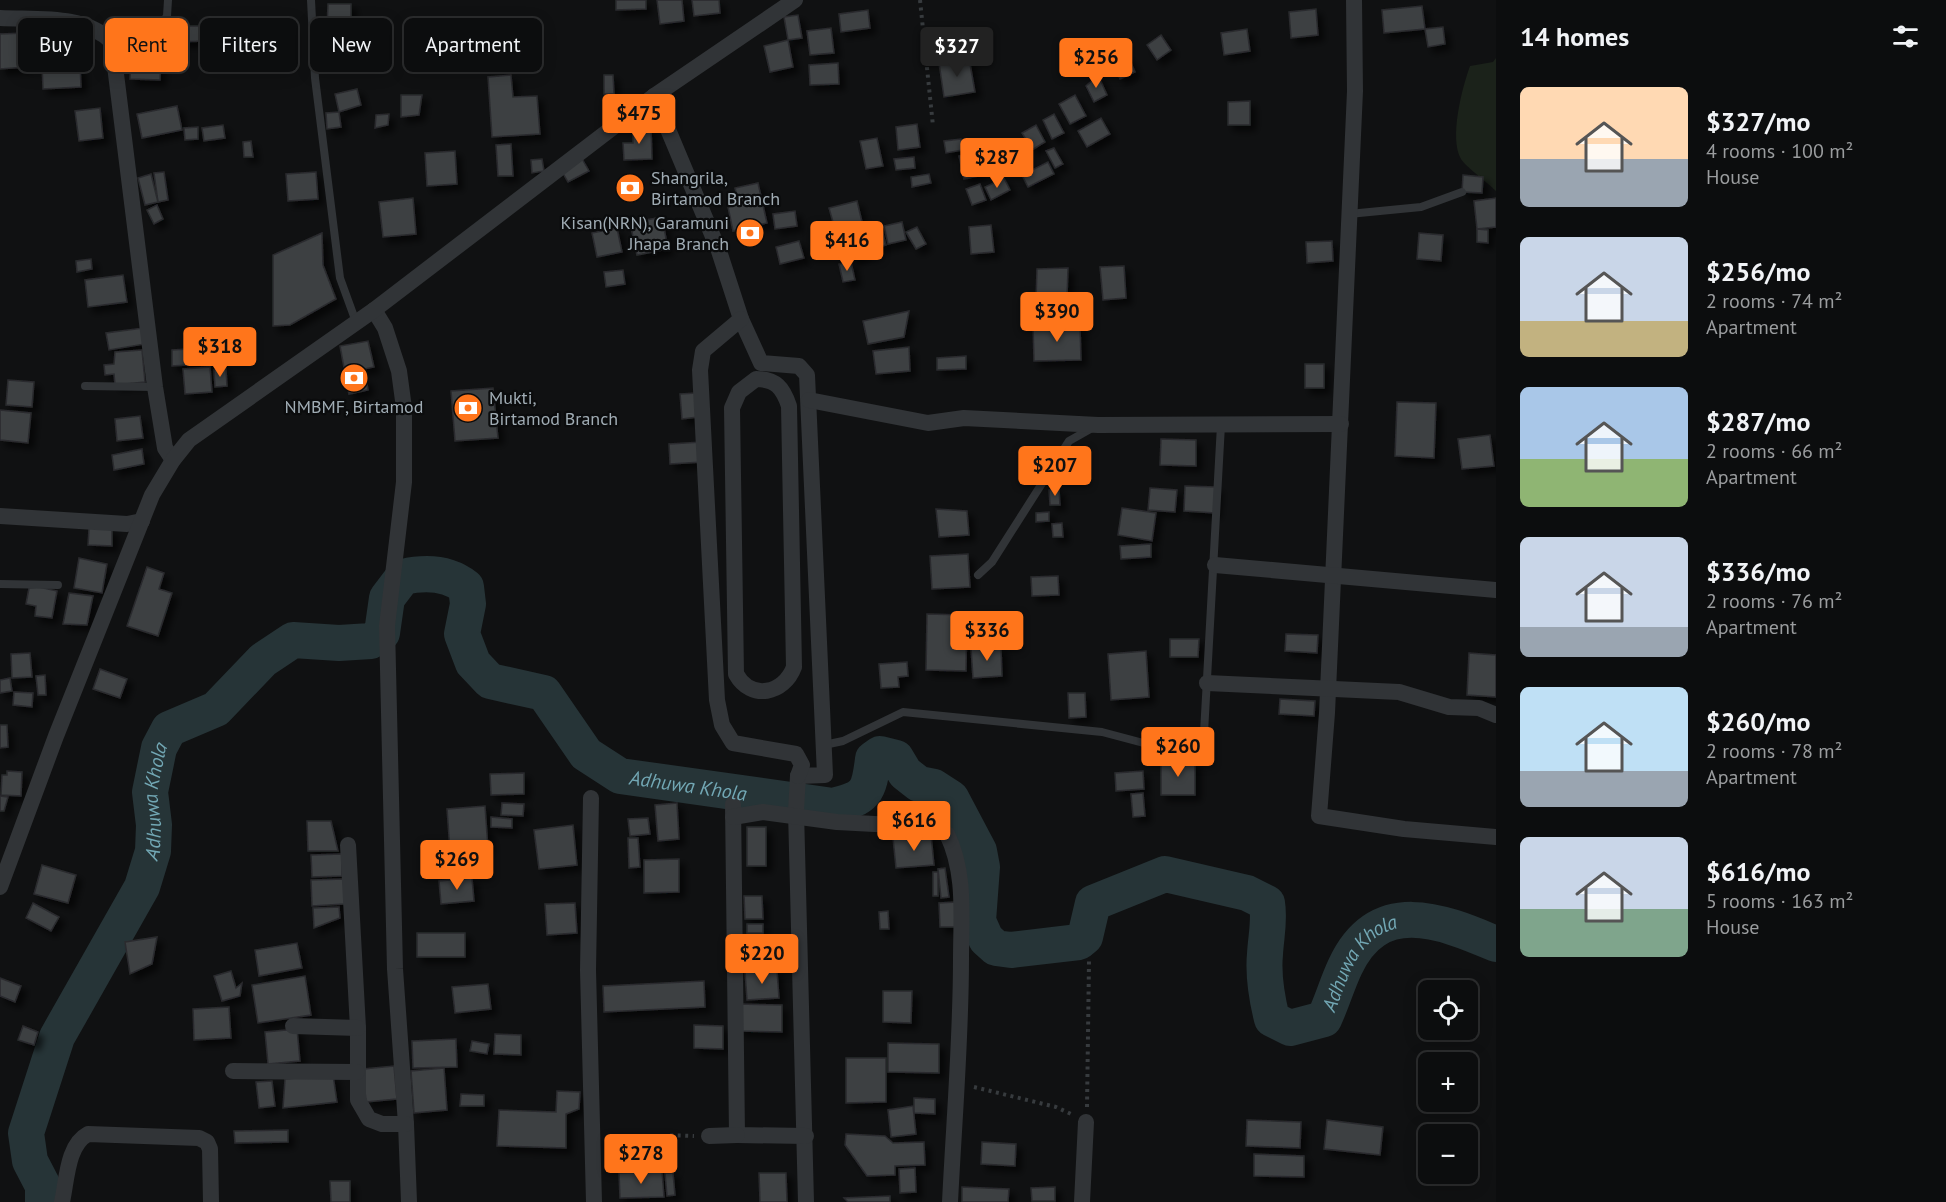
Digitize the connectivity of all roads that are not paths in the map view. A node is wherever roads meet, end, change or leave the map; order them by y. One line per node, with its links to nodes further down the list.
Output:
1 (168, 0): 6 (lane)
2 (311, 0): 14 (lane)
3 (795, 0): 9 (street)
4 (1354, 0): 11 (street)
5 (0, 18): 7 (street)
6 (165, 18)
7 (105, 35)
8 (116, 72): 16 (street)
9 (654, 96): 12 (street); 13 (street)
10 (1462, 192): 11 (lane)
11 (1349, 214): 18 (street)
12 (375, 310): 14 (street); 47 (street)
13 (741, 319): 17 (street); 35 (street)
14 (356, 322): 21 (street)
15 (85, 386): 16 (lane)
16 (155, 387): 21 (street)
17 (809, 400): 19 (street); 34 (street)
18 (1341, 424): 20 (street); 26 (street)
19 (1098, 425): 20 (street); 25 (lane)
20 (1221, 425): 24 (lane)
21 (173, 460): 23 (street)
22 (0, 516): 23 (street)
23 (142, 521): 40 (street)
24 (1215, 565): 26 (street); 31 (lane)
25 (978, 575)
26 (1332, 576): 29 (street); 32 (street)
27 (0, 584): 28 (lane)
28 (58, 585)
29 (1496, 590)
30 (794, 667): 30 (street)
31 (1207, 683): 32 (street); 34 (lane)
32 (1328, 687): 33 (street); 38 (street)
33 (1496, 715)
34 (824, 745): 35 (street)
35 (798, 780): 37 (street)
36 (591, 798): 54 (street)
37 (796, 815): 48 (street); 50 (street); 56 (street)
38 (1496, 837)
39 (348, 845): 43 (street)
40 (6, 856): 41 (street)
41 (0, 887)
42 (293, 1026): 43 (street)
43 (358, 1028): 45 (street)
44 (232, 1071): 45 (street)
45 (357, 1072): 47 (street)
46 (1086, 1122): 57 (street)
47 (406, 1124): 53 (street)
48 (737, 1135): 49 (street); 50 (street)
49 (709, 1136)
50 (806, 1136): 55 (street)
51 (62, 1202): 52 (street)
52 (211, 1202)
53 (409, 1202)
54 (594, 1202)
55 (806, 1202)
56 (950, 1202)
57 (1082, 1202)

